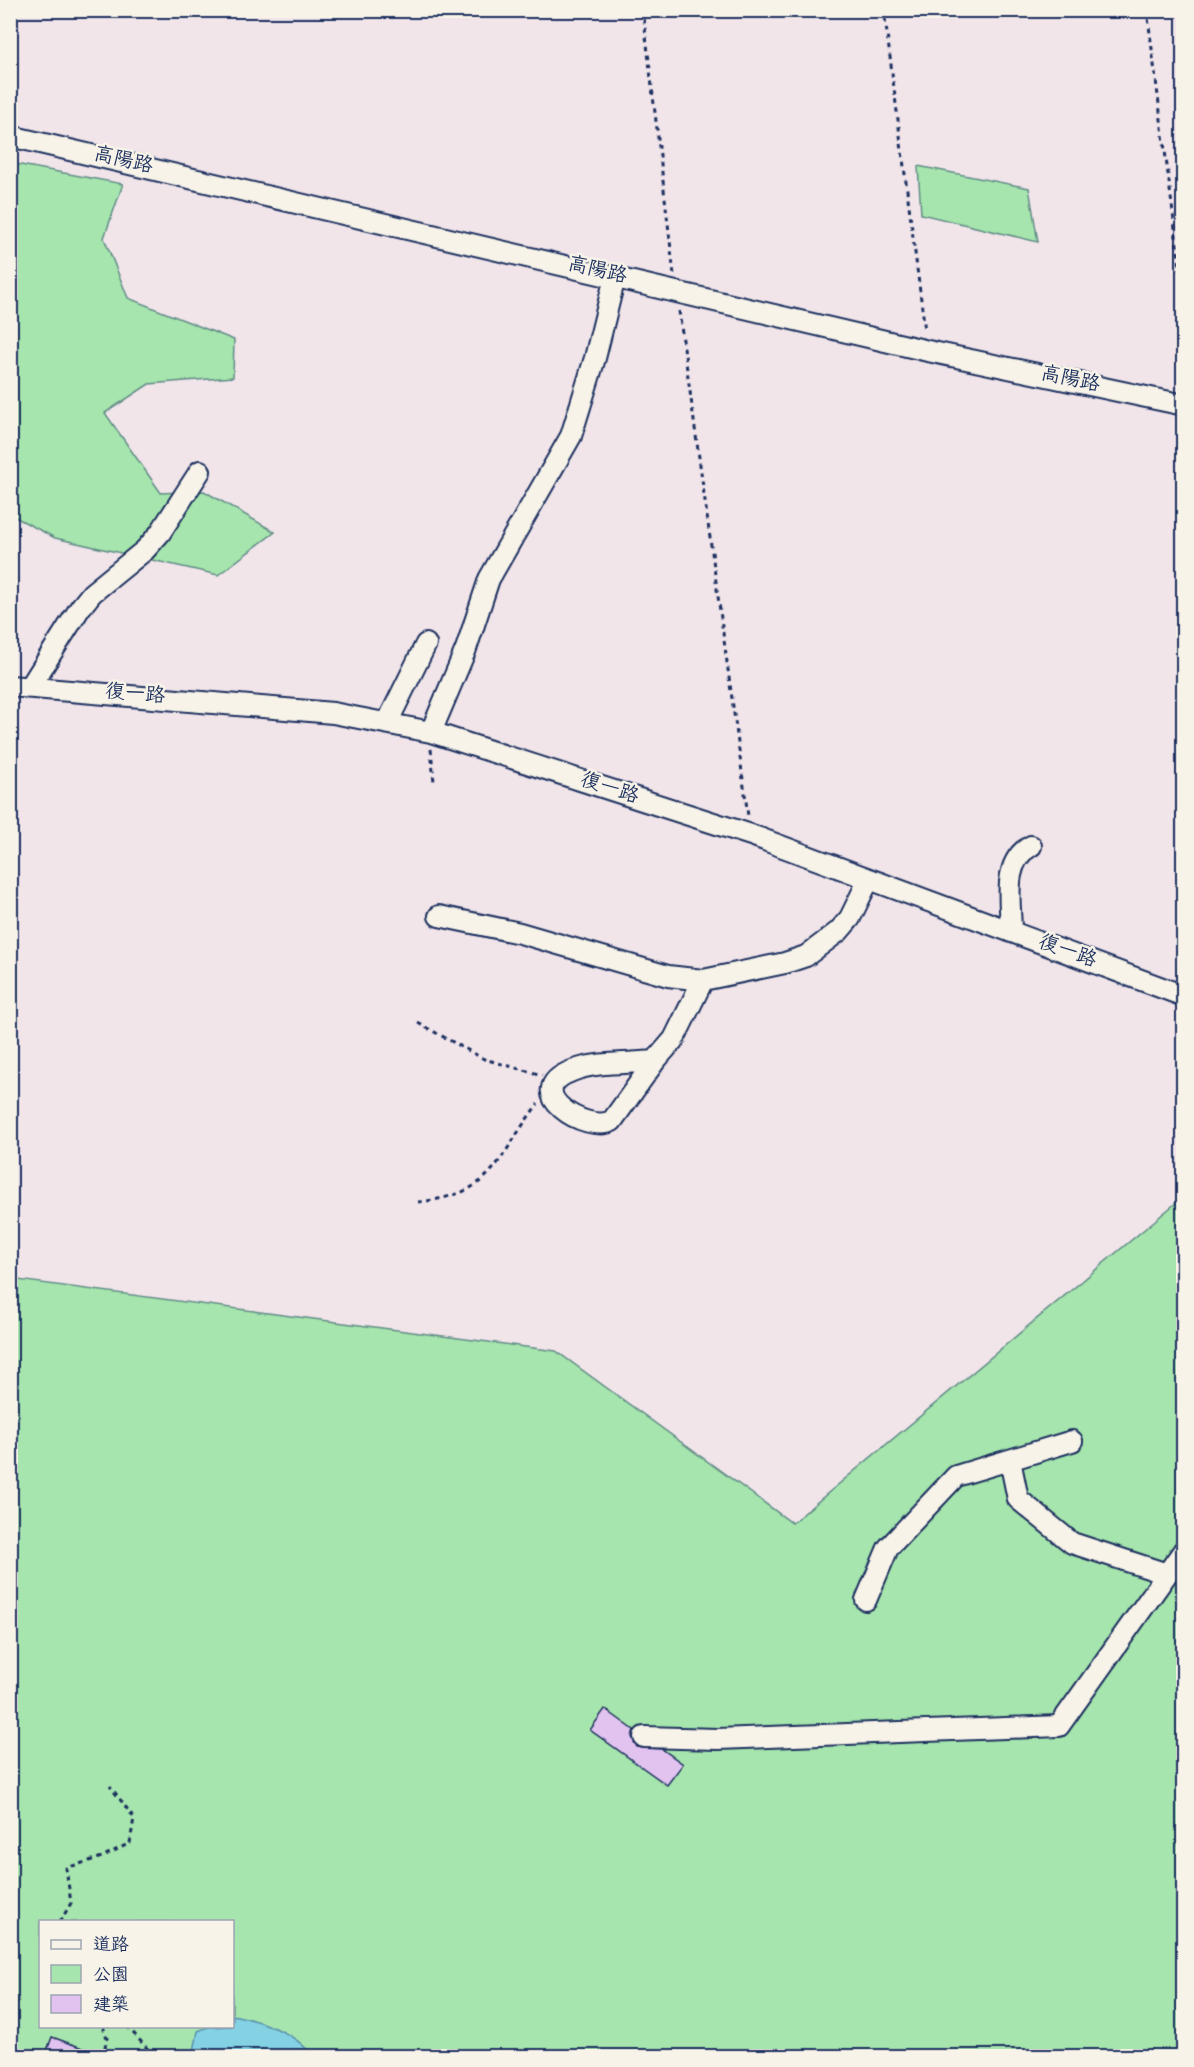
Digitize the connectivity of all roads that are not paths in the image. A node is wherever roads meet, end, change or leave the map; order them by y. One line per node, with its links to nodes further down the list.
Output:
1 (10, 136): 2 (street, 高陽路)
2 (615, 277): 3 (street, 高陽路); 8 (street)
3 (1184, 405)
4 (200, 471): 6 (street)
5 (426, 644): 7 (street)
6 (20, 687): 7 (street, 復一路)
7 (387, 723): 8 (street, 復一路)
8 (431, 732): 10 (street, 復一路)
9 (1031, 846): 12 (street)
10 (869, 879): 12 (street, 復一路); 13 (street)
11 (439, 916): 13 (street)
12 (1011, 932): 14 (street, 復一路)
13 (704, 980): 15 (street)
14 (1184, 996)
15 (655, 1061): 15 (street)
16 (1072, 1441): 17 (street)
17 (1010, 1460): 19 (street); 20 (street)
18 (1184, 1550): 19 (street)
19 (1167, 1574): 21 (street)
20 (866, 1600)
21 (644, 1737)

